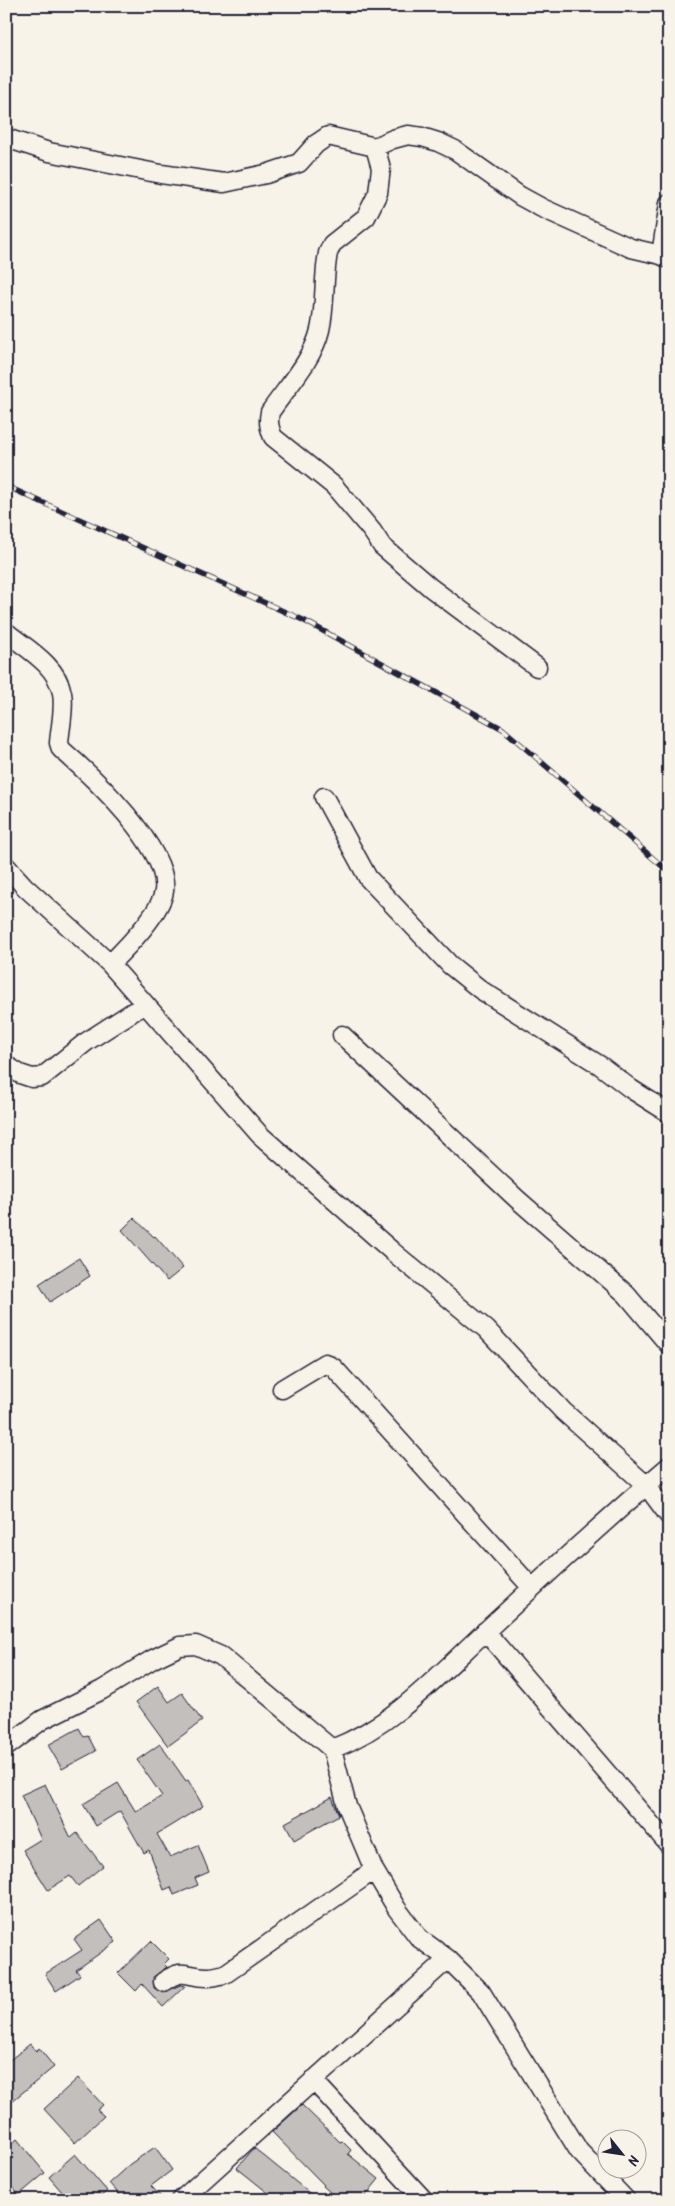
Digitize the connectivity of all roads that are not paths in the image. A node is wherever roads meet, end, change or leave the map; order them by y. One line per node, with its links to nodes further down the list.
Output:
1 (6, 138): 2 (street)
2 (374, 147): 4 (street); 6 (street)
3 (669, 203): 4 (street)
4 (665, 257)
5 (6, 632): 9 (street)
6 (537, 667)
7 (324, 797): 13 (street)
8 (6, 866): 9 (street)
9 (110, 964): 10 (street)
10 (145, 1004): 12 (street); 17 (street)
11 (342, 1035): 14 (street)
12 (6, 1065)
13 (669, 1113)
14 (669, 1345)
15 (282, 1388): 19 (street)
16 (669, 1466): 17 (street)
17 (646, 1485): 18 (street); 19 (street)
18 (669, 1516)
19 (532, 1588): 20 (street)
20 (485, 1631): 22 (street); 23 (street)
21 (6, 1746): 22 (street)
22 (332, 1749): 24 (street)
23 (669, 1845)
24 (374, 1870): 25 (street); 26 (street)
25 (448, 1958): 27 (street); 30 (street)
26 (162, 1982)
27 (313, 2080): 28 (street); 29 (street)
28 (182, 2200)
29 (424, 2200)
30 (626, 2200)

